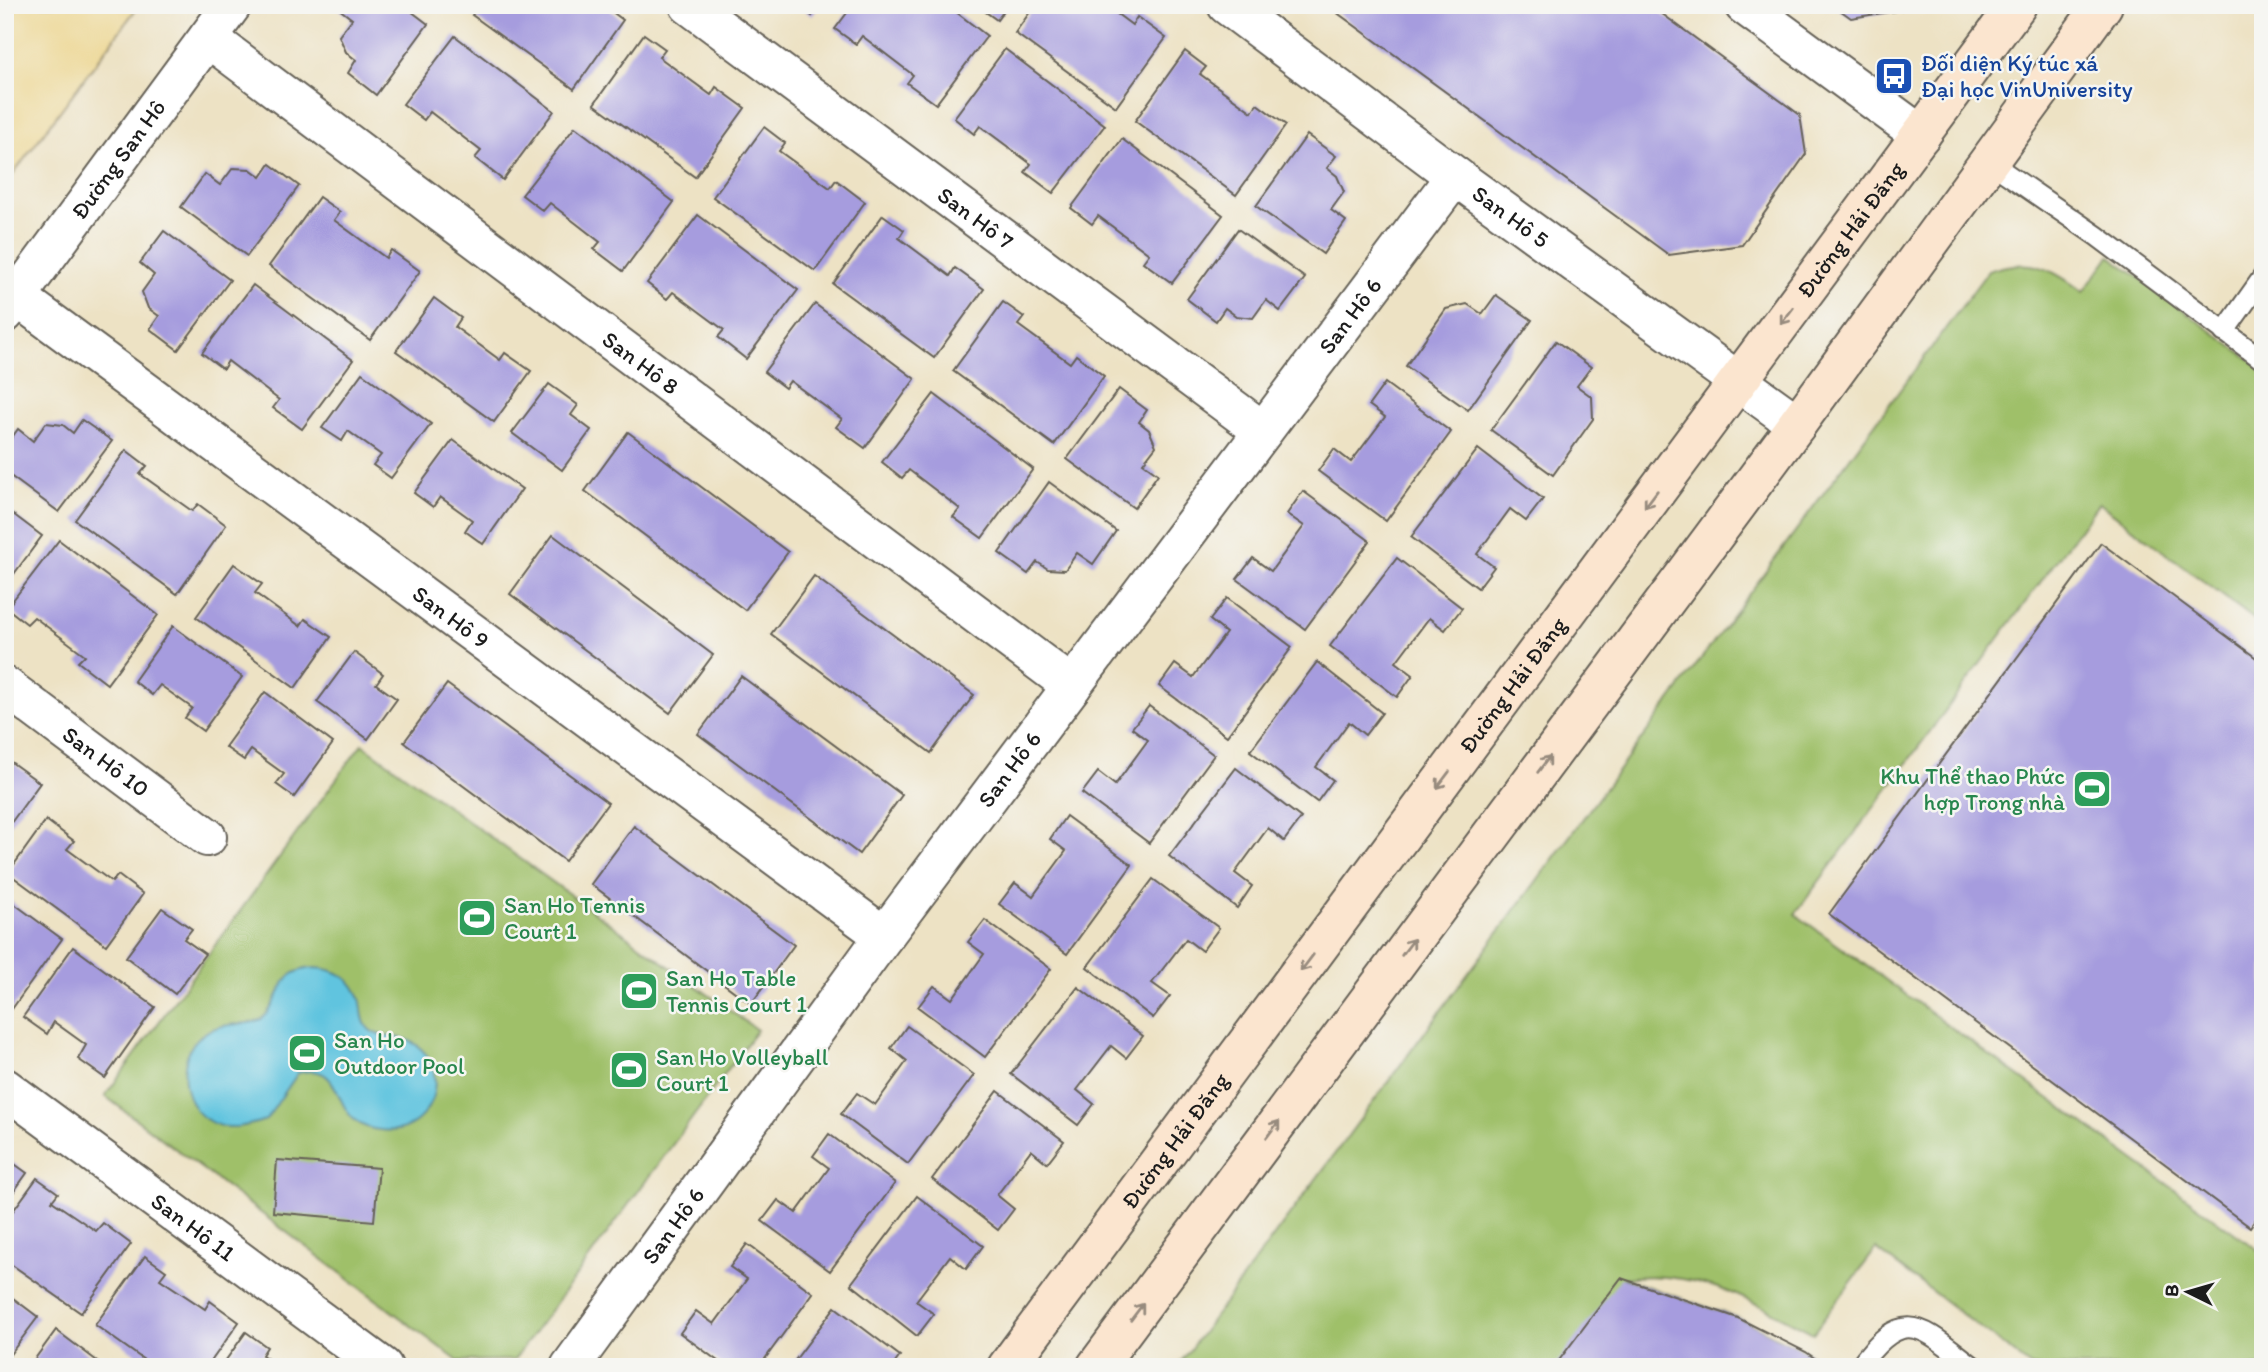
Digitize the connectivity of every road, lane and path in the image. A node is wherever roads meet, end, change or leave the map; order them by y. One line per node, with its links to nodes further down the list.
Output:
1 (232, 5): 7 (street, Đường San Hô)
2 (689, 5): 17 (street, San Hô 7)
3 (1227, 5): 10 (street, San Hô 5)
4 (1744, 5): 8 (street)
5 (2017, 5): 8 (street, Đường Hải Đăng)
6 (2104, 5): 9 (street)
7 (208, 38): 12 (street, Đường San Hô); 19 (street, San Hô 8)
8 (1921, 135): 15 (street, Đường Hải Đăng, one-way to 15)
9 (1989, 161): 13 (lane); 16 (street)
10 (1455, 177): 15 (street, San Hô 5); 17 (street, San Hô 6)
11 (2263, 277): 13 (lane)
12 (11, 305): 21 (street, San Hô 9)
13 (2224, 332): 14 (lane)
14 (2263, 360)
15 (1739, 380): 16 (street, San Hô 5); 25 (street, Đường Hải Đăng, one-way to 25)
16 (1797, 424): 26 (street, one-way to 16)
17 (1263, 432): 19 (street, San Hô 6)
18 (5, 686): 20 (street, San Hô 10)
19 (1072, 687): 21 (street, San Hô 6)
20 (207, 837)
21 (884, 936): 24 (street, San Hô 6)
22 (5, 1088): 23 (street, San Hô 11)
23 (383, 1367)
24 (570, 1367)
25 (1007, 1367)
26 (1096, 1367)
27 (1859, 1367): 28 (lane)
28 (1974, 1367)

